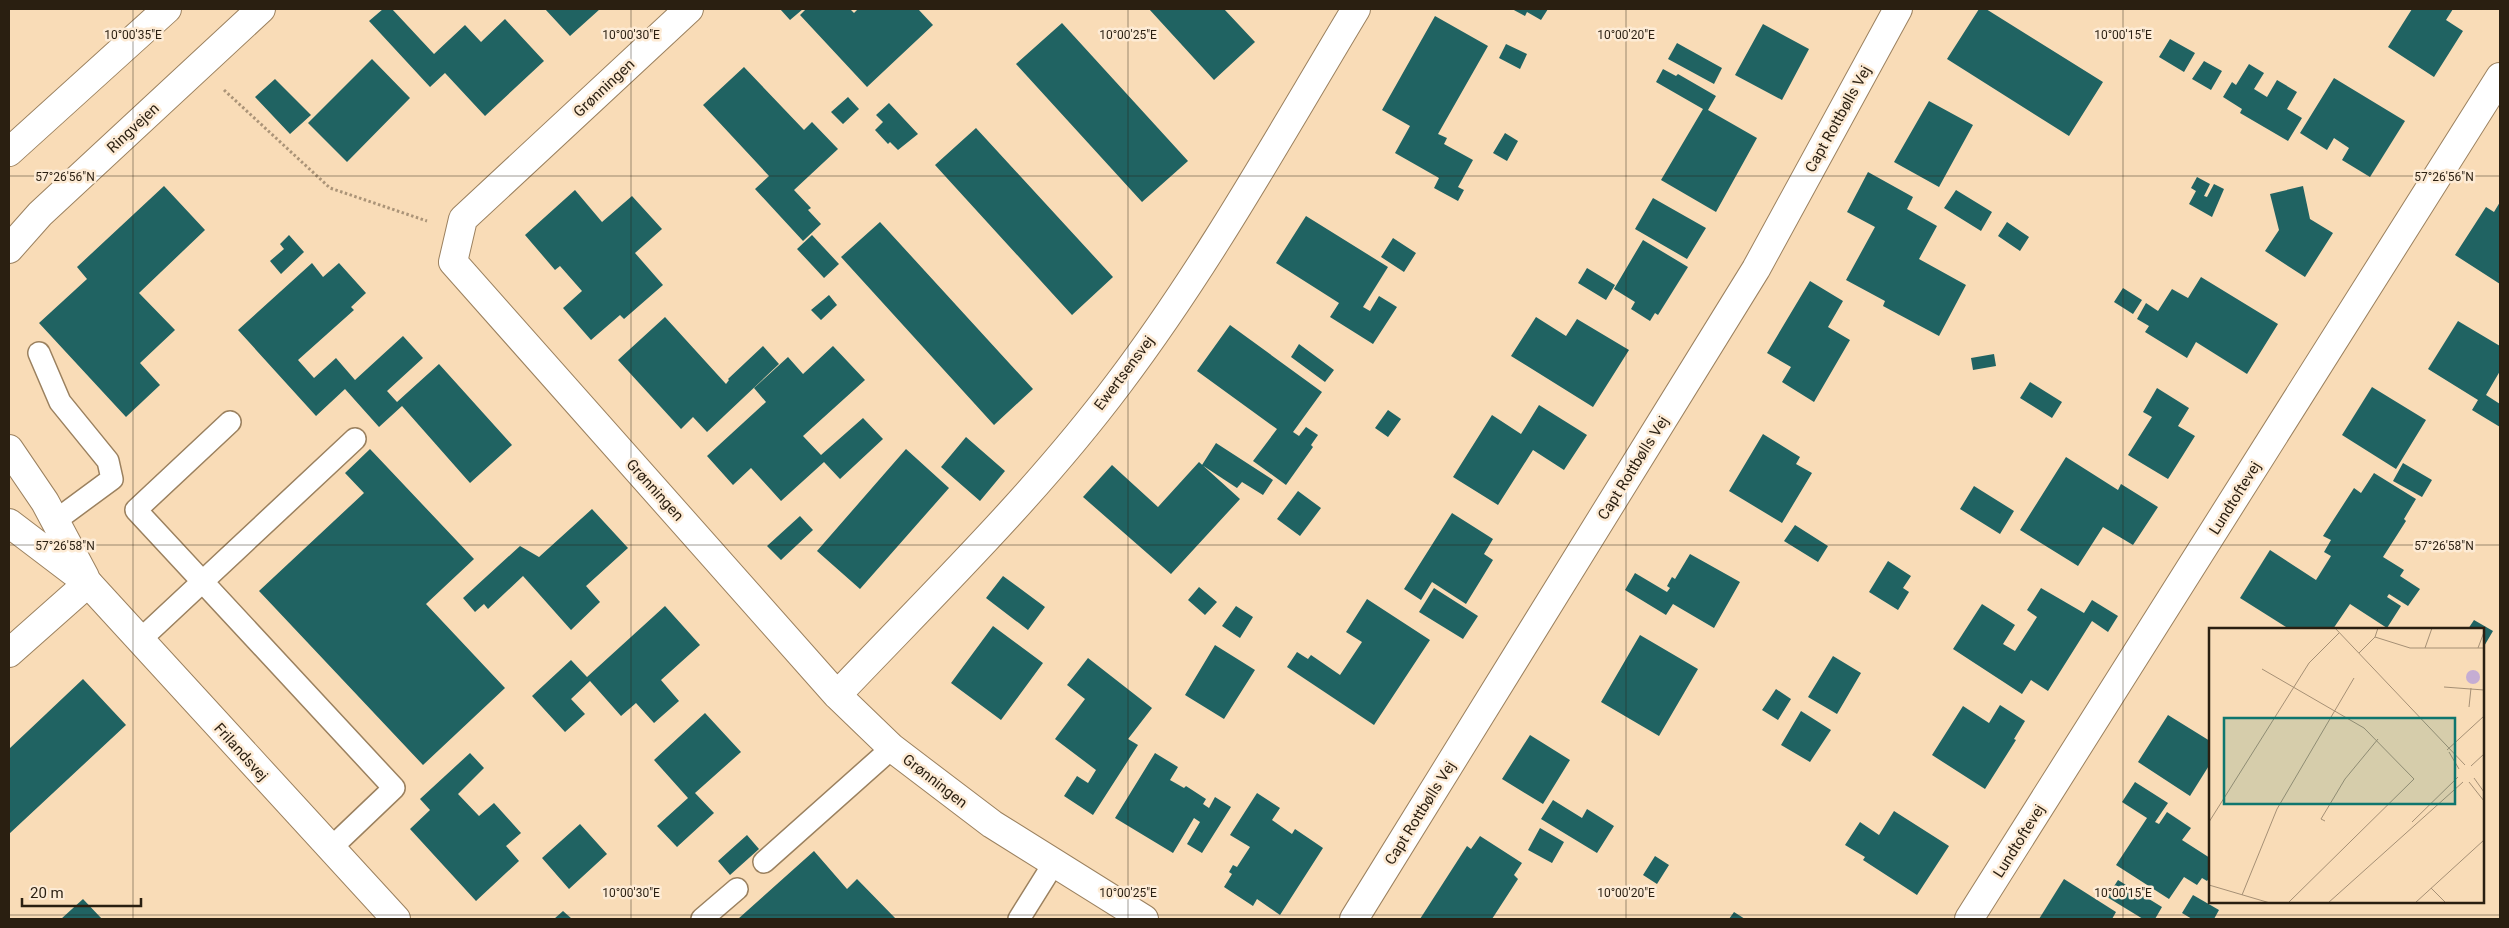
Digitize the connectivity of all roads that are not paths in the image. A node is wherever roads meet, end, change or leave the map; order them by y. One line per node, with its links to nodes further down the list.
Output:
1 (167, 9): 7 (street)
2 (260, 9): 8 (street, Ringvejen)
3 (689, 9): 19 (street, Grønningen)
4 (1356, 9): 19 (street, Ewertsensvej)
5 (1898, 9): 29 (street, Capt Rottbølls Vej)
6 (2500, 77): 30 (street, Lundtoftevej)
7 (9, 152)
8 (9, 249)
9 (39, 353): 13 (lane)
10 (230, 422): 15 (lane)
11 (355, 440): 15 (lane)
12 (9, 449): 13 (street, Frilandsvej)
13 (55, 520): 16 (street, Frilandsvej)
14 (9, 523): 16 (street, Frilandsvej)
15 (202, 582): 17 (lane); 21 (lane)
16 (88, 583): 17 (street, Frilandsvej); 18 (street)
17 (140, 640): 21 (street, Frilandsvej)
18 (9, 653)
19 (837, 695): 20 (street, Grønningen)
20 (892, 748): 22 (lane); 23 (street, Grønningen)
21 (330, 849): 25 (street, Frilandsvej)
22 (764, 862)
23 (1054, 864): 27 (lane); 28 (street, Grønningen)
24 (737, 889): 26 (lane)
25 (396, 919)
26 (702, 919)
27 (1019, 919)
28 (1144, 919)
29 (1354, 919)
30 (1969, 919)

